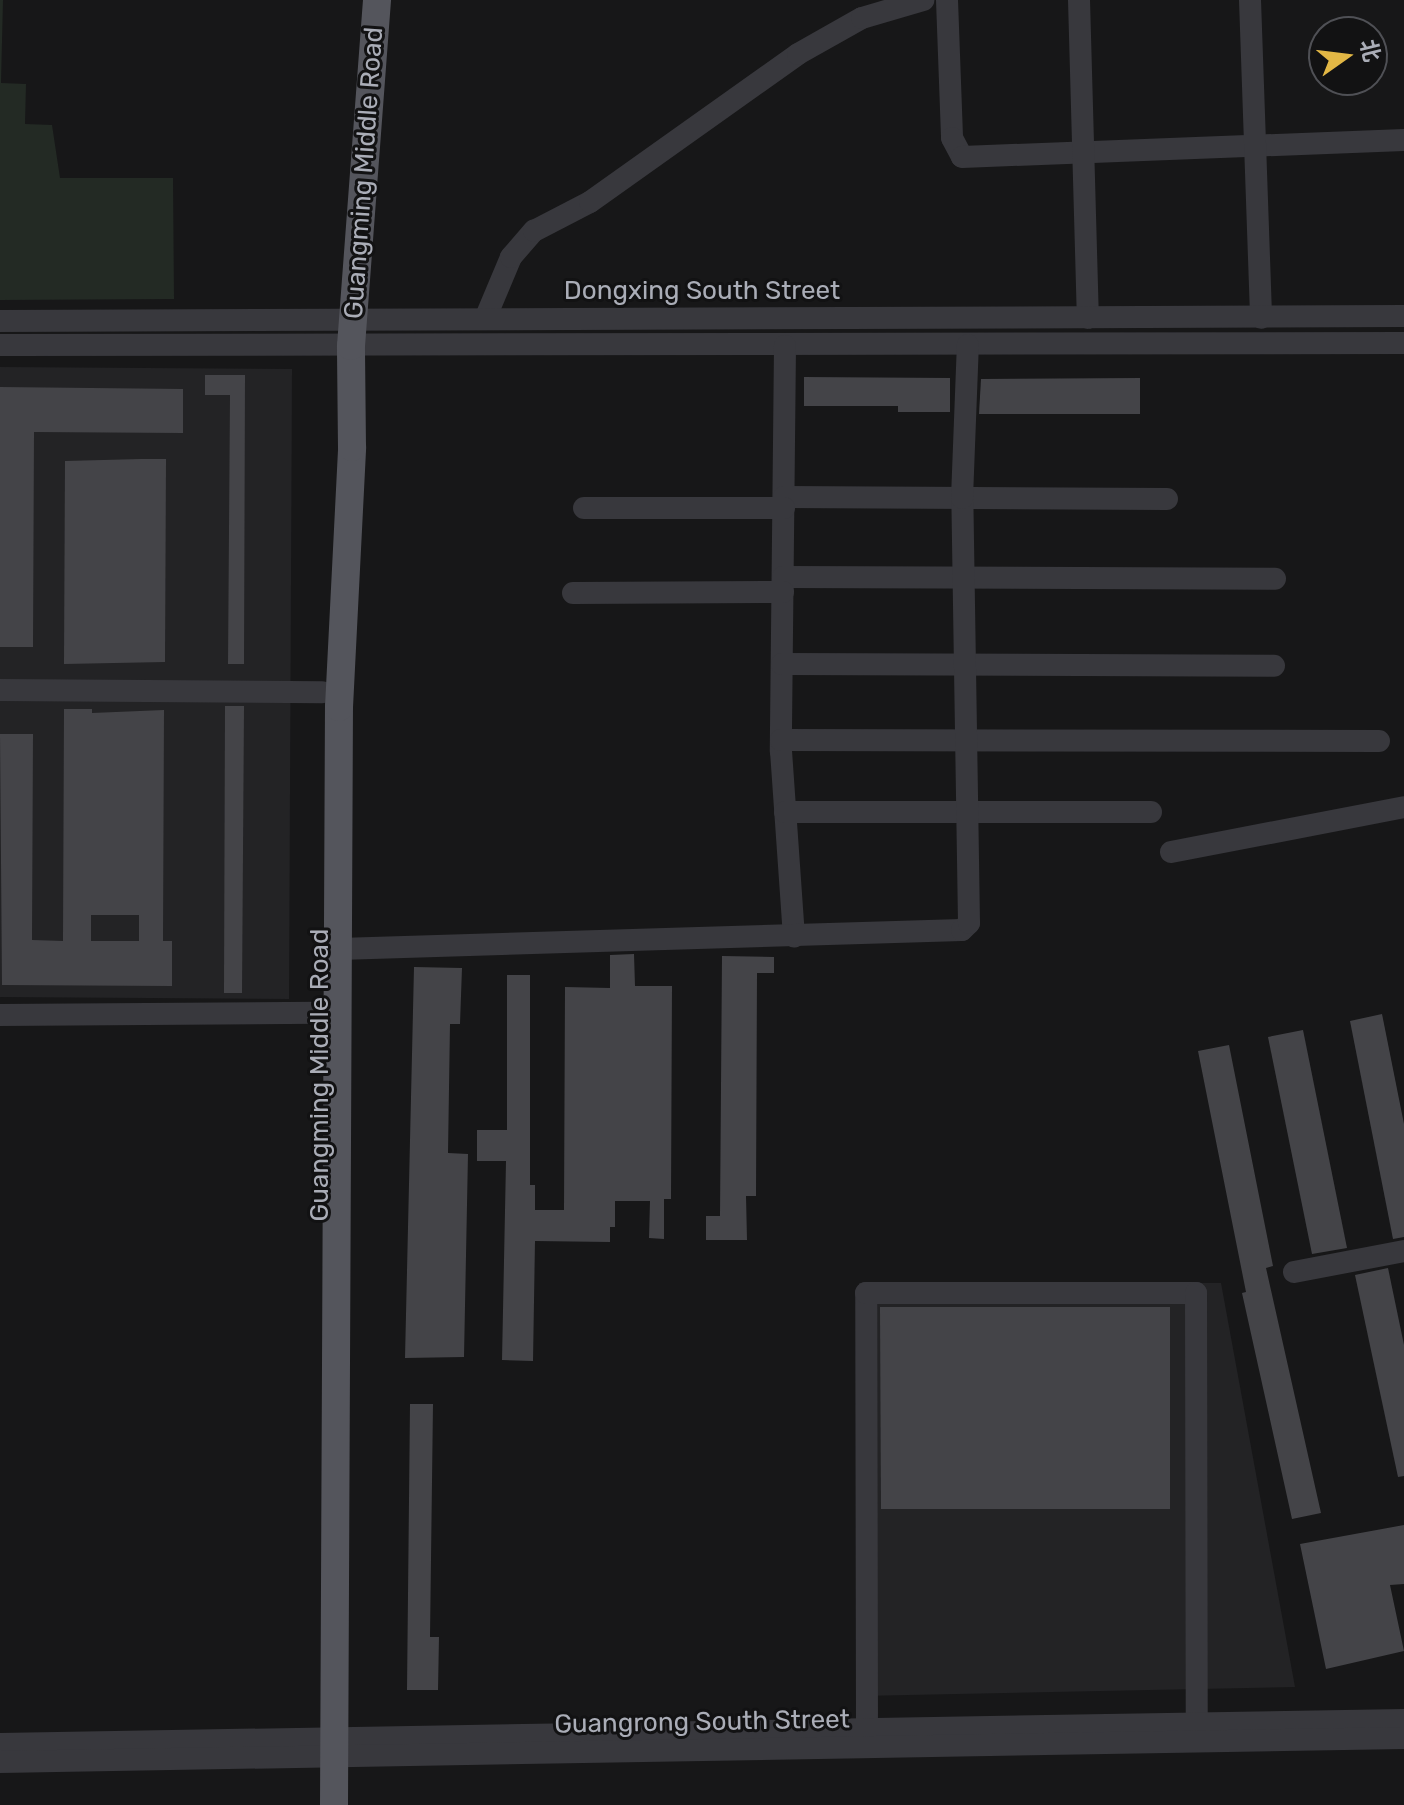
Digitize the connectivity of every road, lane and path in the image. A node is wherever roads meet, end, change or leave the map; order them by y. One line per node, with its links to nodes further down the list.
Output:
1 (377, 0): 14 (main road, Guangming Middle Road)
2 (923, 0): 12 (street)
3 (947, 0): 8 (street)
4 (1079, 0): 8 (street)
5 (1250, 0): 7 (street)
6 (1404, 140): 7 (street)
7 (1255, 144): 8 (street); 11 (street)
8 (1083, 152): 10 (street)
9 (1404, 316): 11 (street, Dongxing South Street)
10 (1088, 318): 11 (street, Dongxing South Street); 12 (street, Dongxing South Street)
11 (1261, 318)
12 (485, 319): 14 (street, Dongxing South Street)
13 (0, 321): 14 (street, Dongxing South Street)
14 (352, 333): 16 (street, Dongxing South Street); 18 (street, Dongxing South Street); 31 (main road, Guangming Middle Road); 41 (main road, Guangming Middle Road)
15 (1404, 343): 17 (street, Dongxing South Street)
16 (0, 345)
17 (968, 345): 18 (street, Dongxing South Street); 19 (street)
18 (785, 346): 21 (street)
19 (962, 498): 20 (street); 21 (street); 23 (street)
20 (1167, 499)
21 (784, 502): 22 (street); 25 (street)
22 (584, 508)
23 (963, 578): 24 (street); 25 (street); 28 (street)
24 (1275, 579)
25 (783, 585): 26 (street); 27 (street)
26 (573, 593)
27 (782, 664): 28 (street); 32 (street)
28 (965, 665): 29 (street); 33 (street)
29 (1274, 666)
30 (0, 690): 31 (street)
31 (322, 692): 42 (main road, Guangming Middle Road)
32 (781, 740): 33 (street); 36 (street)
33 (966, 740): 34 (street); 37 (street)
34 (1379, 741)
35 (1404, 807): 39 (street)
36 (785, 812): 37 (street); 40 (street)
37 (967, 812): 38 (street); 40 (street)
38 (1151, 812)
39 (1171, 852)
40 (794, 937): 41 (street)
41 (339, 949): 51 (main road, Guangming Middle Road)
42 (320, 1013): 43 (street); 51 (main road, Guangming Middle Road)
43 (0, 1015)
44 (1404, 1251): 45 (street)
45 (1294, 1272)
46 (1404, 1720): 47 (street, Guangrong South Street)
47 (1197, 1723): 48 (street, Guangrong South Street); 48 (street)
48 (867, 1729): 51 (street, Guangrong South Street)
49 (1404, 1738): 51 (street, Guangrong South Street)
50 (0, 1744): 51 (street, Guangrong South Street)
51 (325, 1748): 52 (street, Guangrong South Street); 53 (main road, Guangming Middle Road); 54 (main road, Guangming Middle Road)
52 (0, 1762)
53 (316, 1805)
54 (334, 1805)

